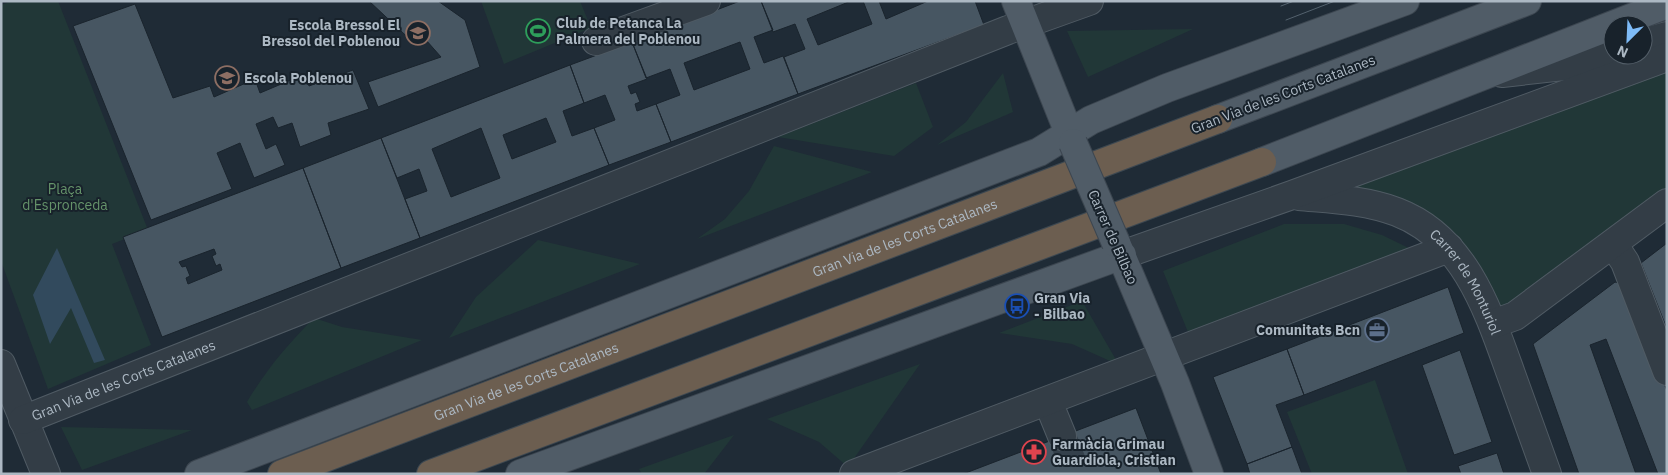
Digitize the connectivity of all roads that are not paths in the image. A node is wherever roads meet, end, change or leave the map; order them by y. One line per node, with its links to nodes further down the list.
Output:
1 (706, 1): 11 (street)
2 (1089, 1): 6 (street, Gran Via de les Corts Catalanes)
3 (1405, 1): 16 (main road)
4 (1527, 1): 15 (main road, Gran Via de les Corts Catalanes)
5 (1667, 4): 7 (main road)
6 (1021, 13): 16 (main road, Carrer de Bilbao); 27 (street, Gran Via de les Corts Catalanes)
7 (1639, 15)
8 (1603, 29): 14 (main road)
9 (1667, 36): 10 (street)
10 (1653, 40)
11 (596, 41)
12 (1603, 55): 14 (street)
13 (1667, 57): 18 (street)
14 (1486, 75): 17 (main road)
15 (1218, 119): 31 (highway, Gran Via de les Corts Catalanes)
16 (1071, 138): 21 (main road, Carrer de Bilbao, bridge); 30 (main road)
17 (1262, 162): 32 (highway)
18 (1292, 195): 20 (street, Carrer de Monturiol); 21 (street)
19 (1667, 203): 22 (street)
20 (1449, 248): 23 (street, Carrer de Monturiol); 24 (street)
21 (1119, 249): 24 (main road, Carrer de Bilbao); 28 (main road)
22 (1619, 253): 23 (street); 26 (street)
23 (1493, 324): 35 (street, Carrer de Monturiol)
24 (1164, 356): 33 (street); 34 (main road, Carrer de Bilbao)
25 (1, 364): 27 (street)
26 (1667, 371)
27 (23, 420): 29 (street)
28 (527, 473)
29 (46, 474)
30 (199, 474)
31 (282, 474)
32 (431, 474)
33 (854, 474)
34 (1210, 474)
35 (1547, 474)

